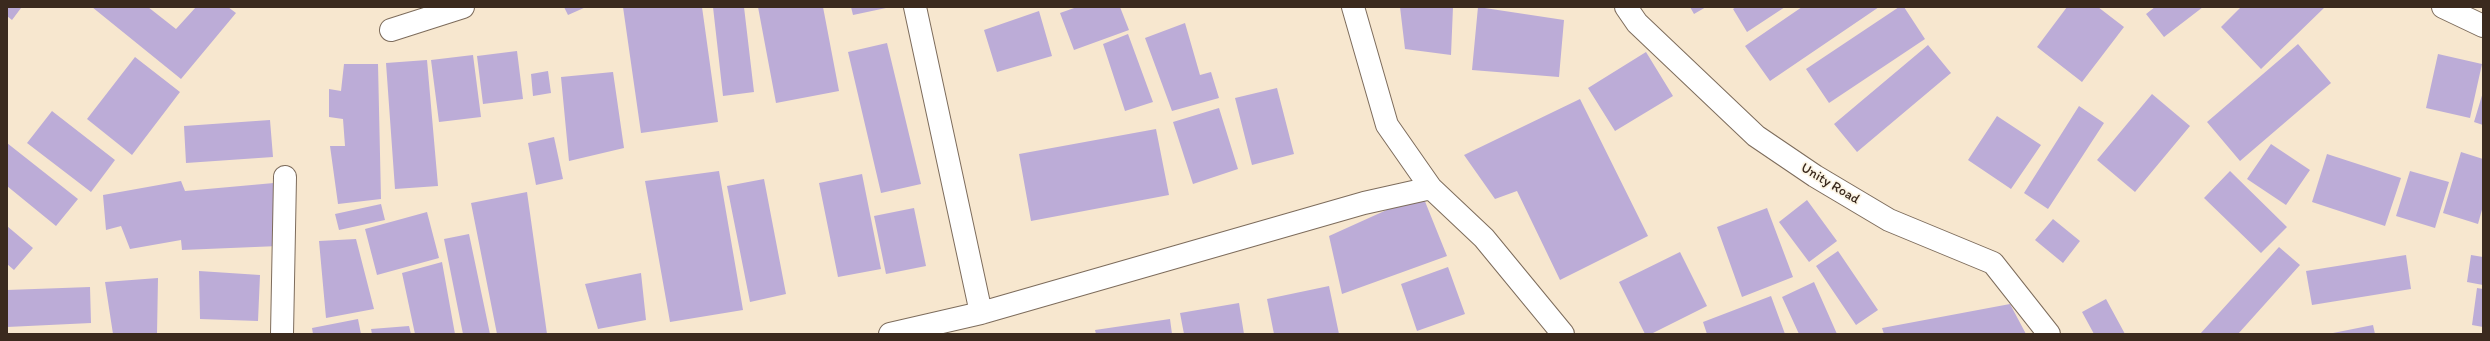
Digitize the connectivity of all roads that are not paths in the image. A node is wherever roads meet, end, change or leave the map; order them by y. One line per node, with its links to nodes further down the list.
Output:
1 (463, 7): 7 (street)
2 (915, 7): 10 (street)
3 (1353, 7): 9 (street)
4 (1626, 7): 14 (street, Unity Road)
5 (2443, 7): 6 (street)
6 (2483, 26)
7 (391, 30)
8 (285, 177): 11 (street)
9 (1430, 188): 10 (street); 13 (street)
10 (981, 314): 12 (street)
11 (282, 334)
12 (890, 334)
13 (1563, 334)
14 (2049, 334)

